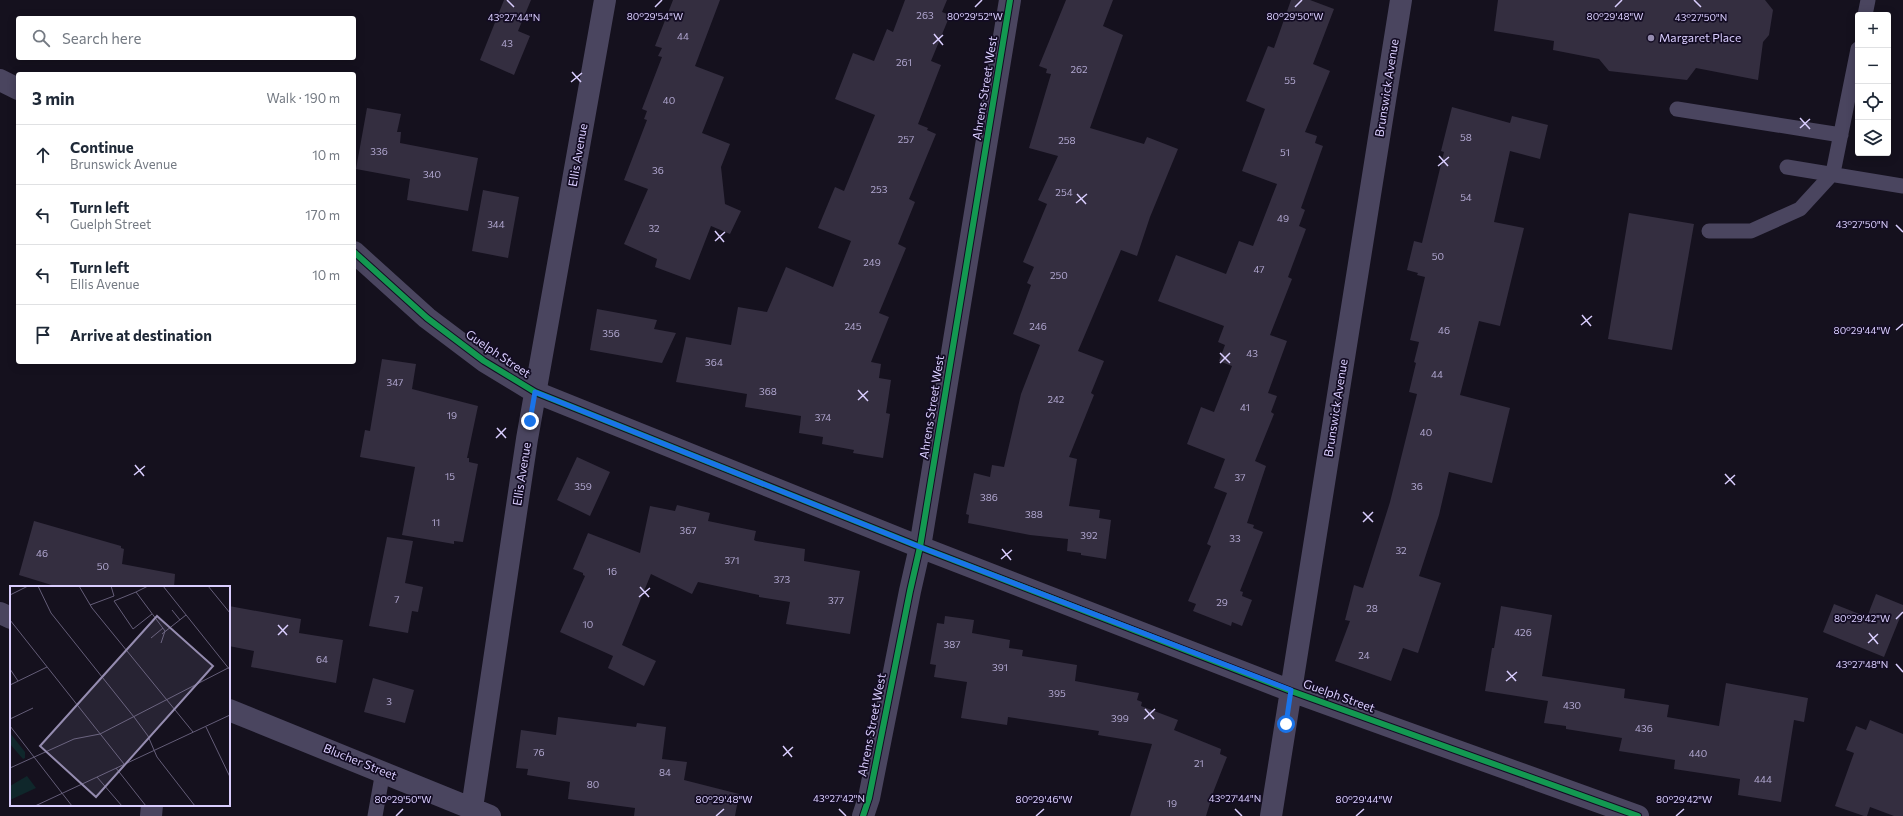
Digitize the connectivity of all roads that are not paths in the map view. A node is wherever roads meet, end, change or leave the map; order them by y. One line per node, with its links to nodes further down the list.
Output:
1 (605, 0): 16 (street, Ellis Avenue)
2 (1010, 0): 17 (street, Ahrens Street West)
3 (1401, 0): 20 (street, Brunswick Avenue)
4 (1868, 0): 5 (lane)
5 (1866, 12)
6 (1855, 64): 10 (lane)
7 (0, 80): 8 (street)
8 (16, 88)
9 (1677, 109): 10 (lane)
10 (1841, 135): 12 (lane)
11 (1787, 167): 12 (lane)
12 (1833, 173): 13 (lane); 14 (lane)
13 (1903, 186)
14 (1709, 231)
15 (356, 254): 16 (street, Guelph Street)
16 (535, 392): 17 (street, Guelph Street); 24 (street, Ellis Avenue)
17 (920, 547): 20 (street, Guelph Street); 27 (street, Ahrens Street West)
18 (0, 613): 19 (street)
19 (10, 618)
20 (1291, 690): 28 (street, Brunswick Avenue); 29 (street, Guelph Street)
21 (230, 710): 22 (street, Blucher Street)
22 (383, 771): 24 (street, Blucher Street); 26 (lane)
23 (152, 806): 25 (street)
24 (481, 812)
25 (151, 816)
26 (376, 816)
27 (863, 816)
28 (1271, 816)
29 (1638, 816)

